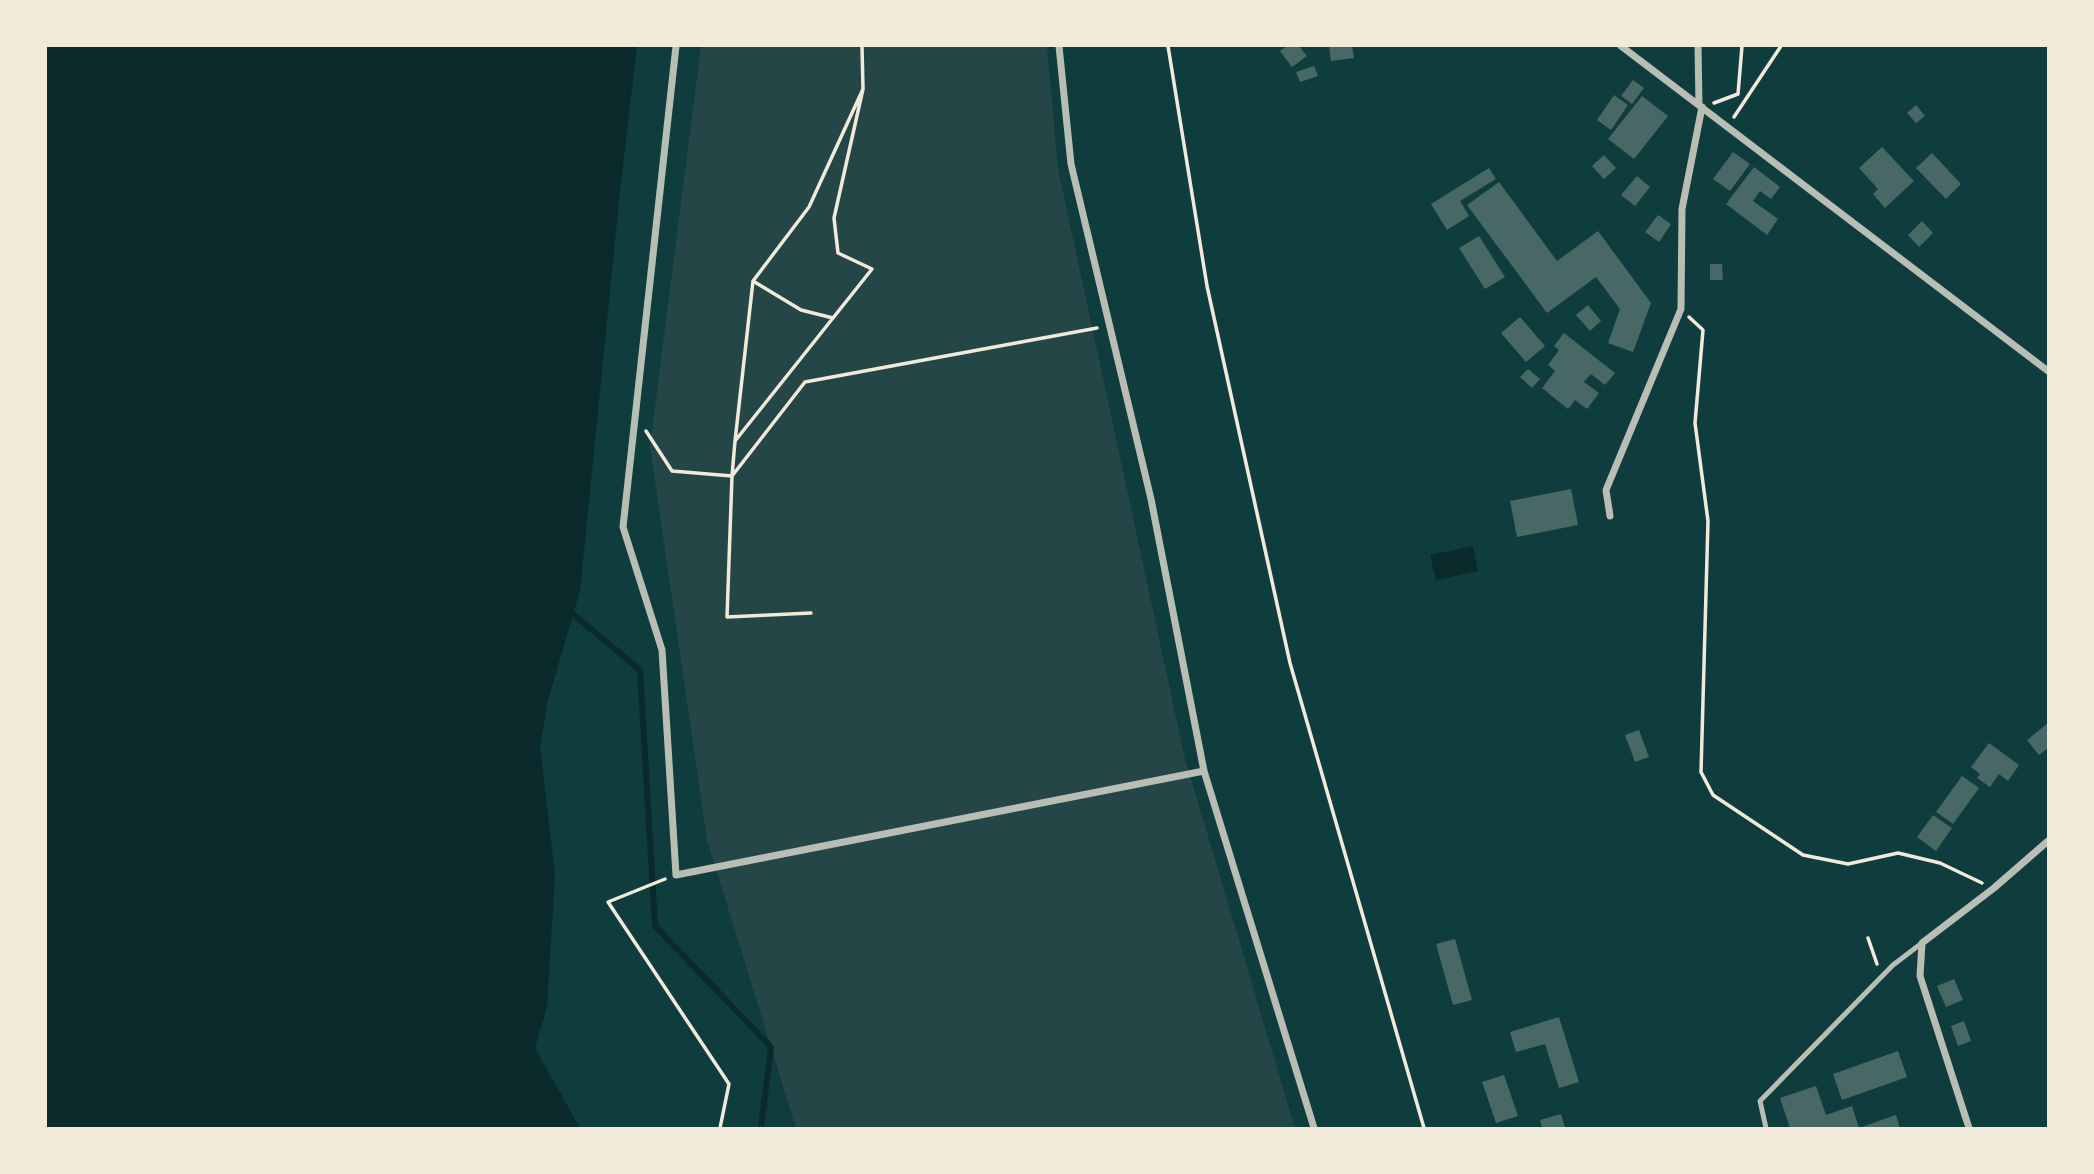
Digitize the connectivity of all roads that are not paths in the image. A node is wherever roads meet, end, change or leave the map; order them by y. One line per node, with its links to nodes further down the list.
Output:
1 (676, 46): 8 (street)
2 (1059, 46): 8 (street)
3 (1621, 46): 5 (street)
4 (1698, 46): 5 (street)
5 (1700, 106): 6 (street); 7 (street)
6 (2049, 371)
7 (1610, 516)
8 (1204, 771): 11 (street)
9 (2049, 841): 10 (street)
10 (1923, 943): 12 (lane); 13 (street)
11 (1314, 1129)
12 (1766, 1129)
13 (1969, 1129)

